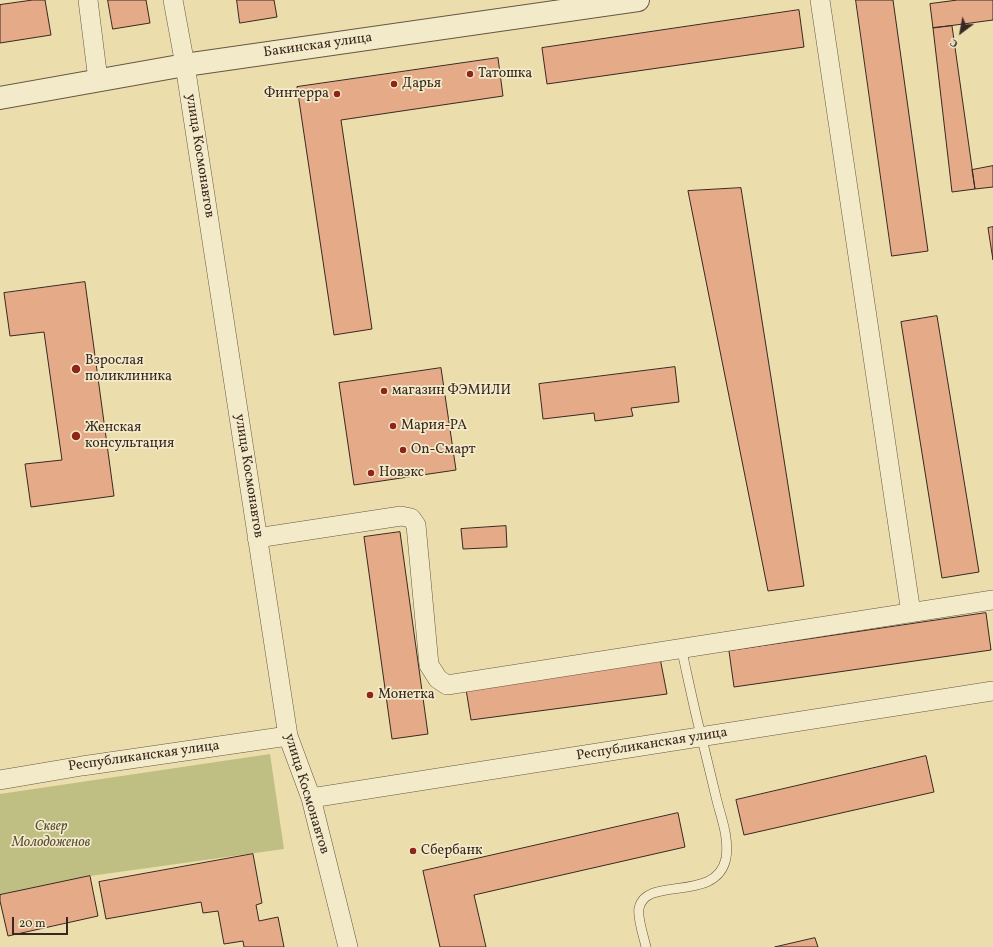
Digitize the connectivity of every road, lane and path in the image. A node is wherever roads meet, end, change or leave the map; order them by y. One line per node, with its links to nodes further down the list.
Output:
1 (88, 0): 6 (street)
2 (173, 0): 5 (street, улица Космонавтов)
3 (638, 0): 5 (street, Бакинская улица)
4 (820, 0): 10 (street)
5 (184, 65): 6 (street, Бакинская улица); 8 (street, улица Космонавтов)
6 (98, 80): 7 (street, Бакинская улица)
7 (0, 98)
8 (257, 538): 11 (street); 13 (street, улица Космонавтов)
9 (993, 600): 10 (street)
10 (911, 613): 11 (street)
11 (681, 647): 14 (lane)
12 (993, 691): 14 (street, Республиканская улица)
13 (288, 736): 15 (street, Республиканская улица); 16 (street, улица Космонавтов)
14 (701, 737): 16 (street, Республиканская улица); 18 (lane)
15 (0, 780)
16 (311, 798): 17 (street, улица Космонавтов)
17 (348, 947)
18 (646, 947)

